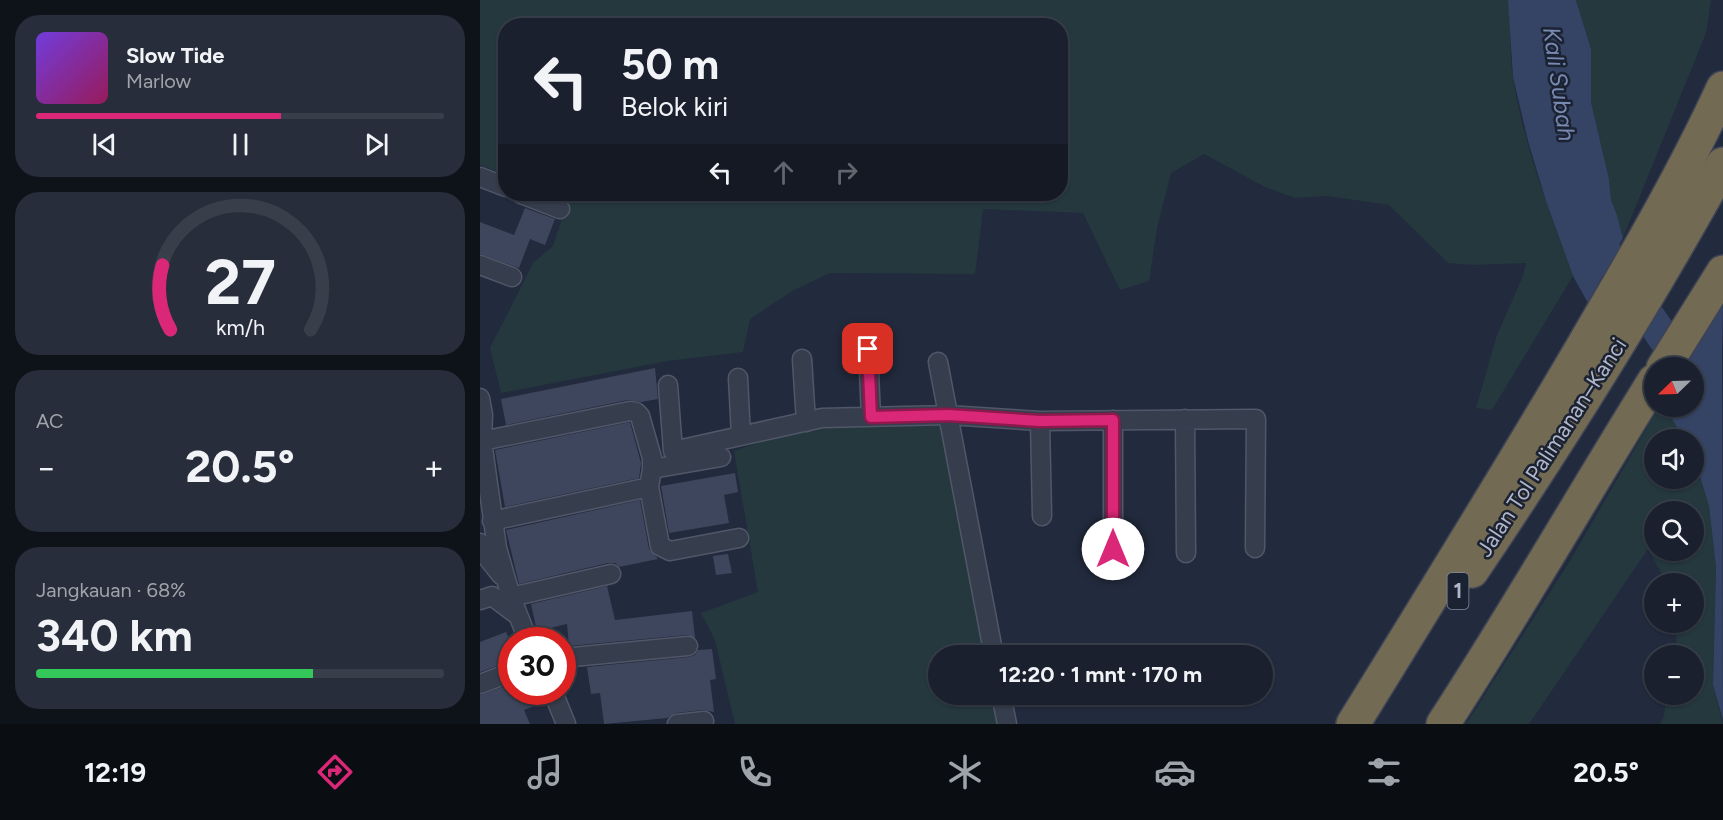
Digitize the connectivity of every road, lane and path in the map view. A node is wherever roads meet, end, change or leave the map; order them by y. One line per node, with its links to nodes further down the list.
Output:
1 (1723, 88): 7 (highway)
2 (1723, 164): 7 (highway)
3 (480, 177): 4 (street)
4 (498, 184)
5 (540, 201): 6 (street)
6 (560, 208)
7 (1675, 219): 27 (highway)
8 (480, 265): 10 (street)
9 (1723, 272): 12 (highway)
10 (512, 278)
11 (868, 349): 20 (street)
12 (1670, 357)
13 (802, 359): 24 (street)
14 (938, 362): 19 (street)
15 (738, 378): 26 (street)
16 (668, 386): 26 (street)
17 (1644, 397): 56 (highway)
18 (480, 398): 25 (street)
19 (948, 415): 20 (street); 23 (street); 43 (street)
20 (871, 417): 24 (street)
21 (1185, 419): 22 (street); 35 (street); 37 (street)
22 (1113, 420): 23 (street); 36 (street)
23 (1040, 421): 32 (street)
24 (806, 422): 26 (street)
25 (481, 432): 29 (street); 31 (street)
26 (741, 436)
27 (1538, 449): 54 (highway); 55 (highway, Jalan Tol Palimanan–Kanci / 1)
28 (721, 457): 29 (street)
29 (652, 469): 30 (street)
30 (649, 487): 31 (street); 33 (street)
31 (487, 512): 39 (street)
32 (1042, 516)
33 (739, 538)
34 (480, 543): 39 (street)
35 (1255, 548)
36 (1113, 549)
37 (1186, 553)
38 (611, 574): 39 (street)
39 (509, 590): 41 (street)
40 (480, 600): 41 (street)
41 (519, 616): 42 (street)
42 (523, 627)
43 (991, 645)
44 (688, 646): 45 (street)
45 (576, 657)
46 (498, 677): 47 (street)
47 (480, 684)
48 (558, 705): 51 (street)
49 (1003, 705): 53 (street)
50 (704, 721): 52 (street)
51 (566, 724)
52 (676, 724)
53 (1007, 724)
54 (1353, 724)
55 (1368, 724)
56 (1443, 724)

